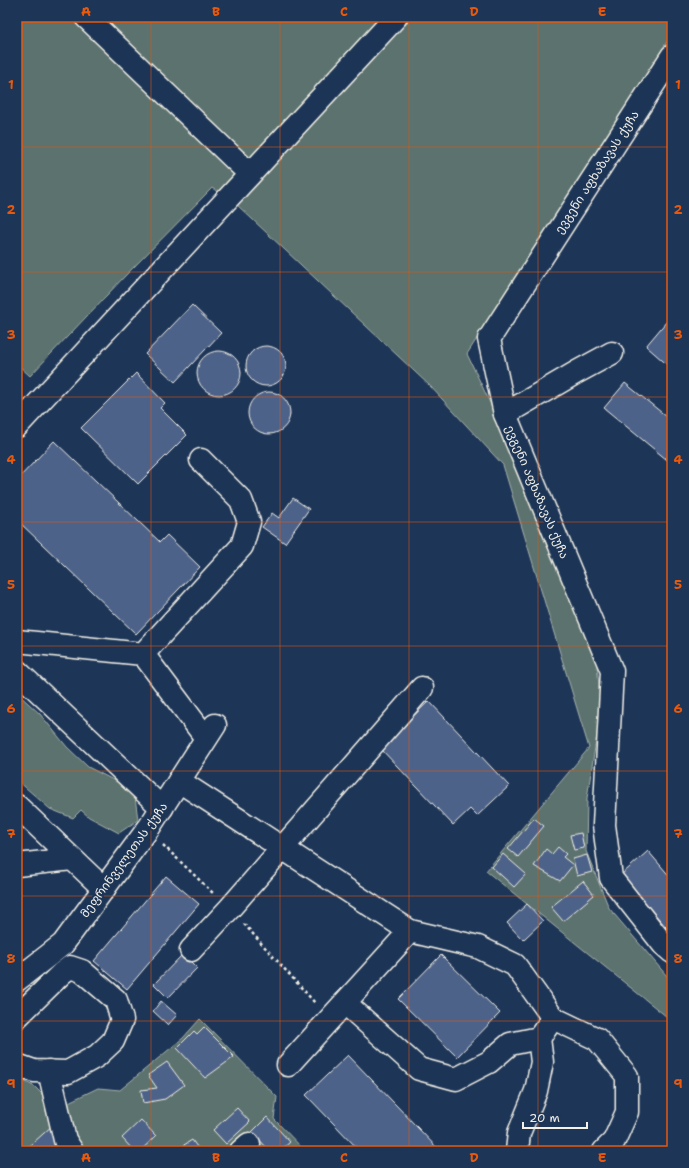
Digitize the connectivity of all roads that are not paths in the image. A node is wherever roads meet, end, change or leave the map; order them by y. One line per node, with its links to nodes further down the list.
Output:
1 (86, 17): 4 (street)
2 (396, 17): 4 (street)
3 (672, 56): 6 (street, ევგენი აფხაზავას ქუჩა)
4 (250, 174): 7 (street)
5 (612, 353): 6 (street)
6 (505, 414): 22 (street, ევგენი აფხაზავას ქუჩა)
7 (17, 426)
8 (201, 460): 10 (street)
9 (17, 641): 10 (street)
10 (143, 654): 13 (street, მეფრინველეთას ქუჩა)
11 (17, 671): 15 (street)
12 (422, 688): 16 (street)
13 (179, 781): 15 (street, მეფრინველეთას ქუჩა); 16 (street)
14 (17, 806): 17 (street)
15 (162, 808): 19 (street, მეფრინველეთას ქუჩა)
16 (282, 848): 20 (street); 21 (street)
17 (72, 859): 18 (street); 19 (street)
18 (17, 865)
19 (104, 889): 23 (street, მეფრინველეთას ქუჩა)
20 (410, 931): 24 (street); 26 (street)
21 (191, 950)
22 (672, 952)
23 (17, 980)
24 (344, 1003): 27 (street); 28 (street)
25 (17, 1017): 30 (street)
26 (553, 1018): 27 (street); 33 (street)
27 (539, 1038): 32 (street)
28 (288, 1064)
29 (17, 1065): 30 (street)
30 (49, 1071): 31 (street)
31 (72, 1151)
32 (517, 1151)
33 (604, 1151)

